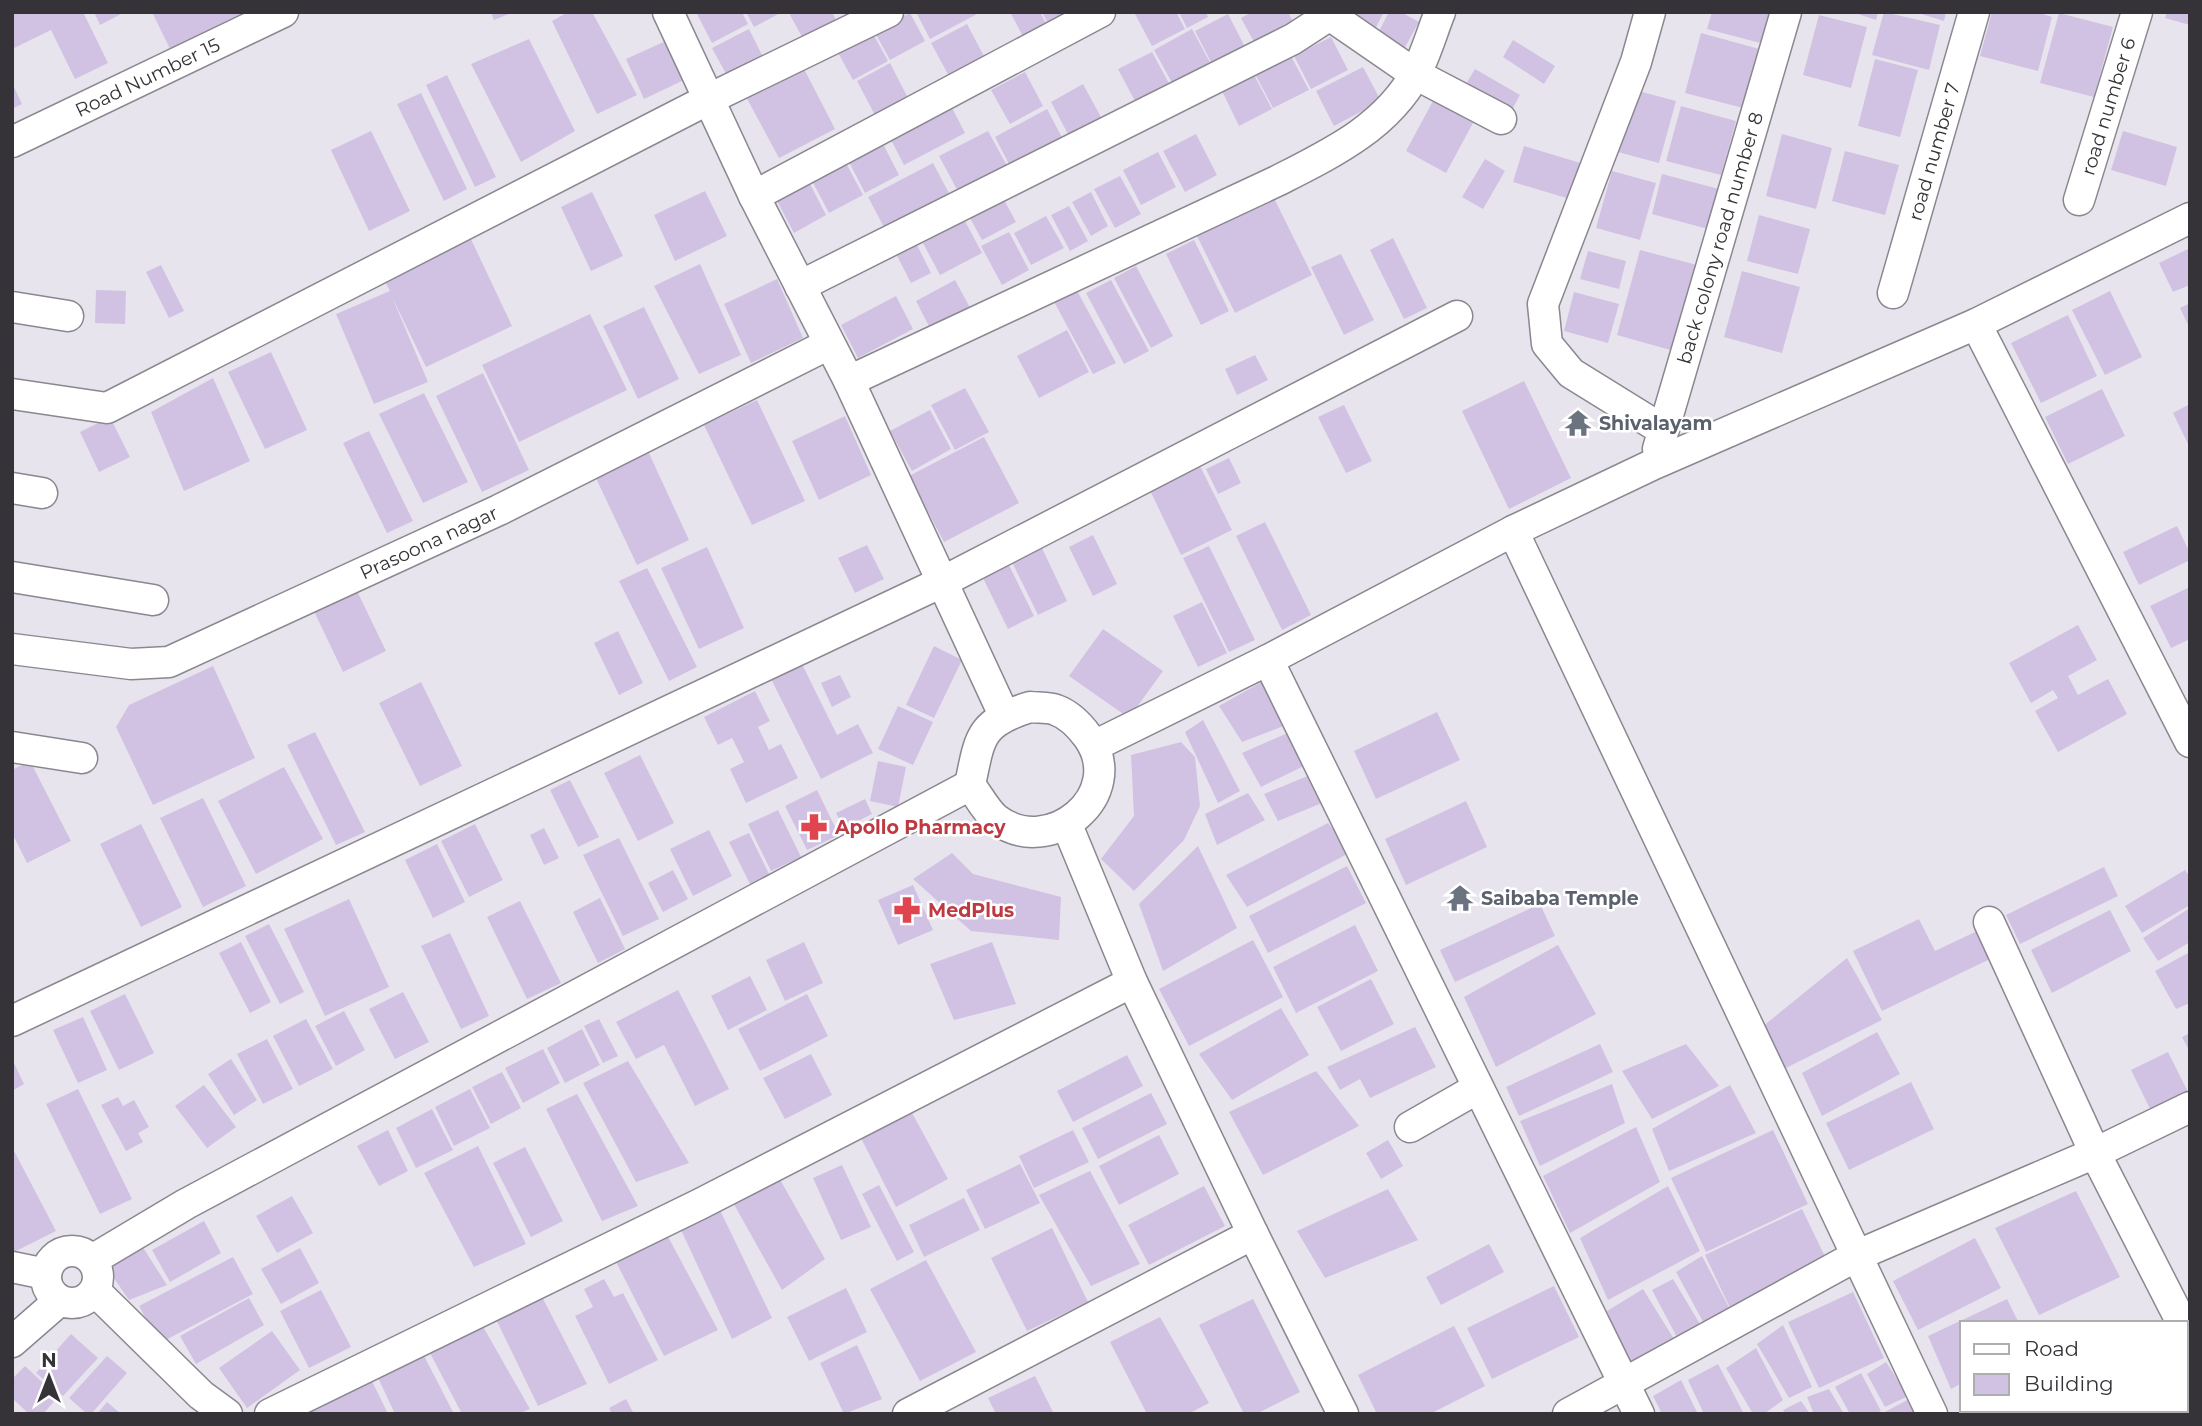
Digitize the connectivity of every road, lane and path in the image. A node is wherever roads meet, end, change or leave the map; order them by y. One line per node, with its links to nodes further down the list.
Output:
1 (283, 12): 14 (street, Road Number 15)
2 (668, 12): 12 (street)
3 (888, 12): 12 (street)
4 (1100, 12): 15 (street)
5 (1440, 12): 11 (street)
6 (1650, 12): 27 (street)
7 (1786, 12): 27 (street, back colony road number 8)
8 (1974, 12): 19 (street, road number 7)
9 (2137, 12): 16 (street, road number 6)
10 (1328, 13): 11 (street); 18 (street)
11 (1415, 74): 13 (street); 25 (street)
12 (709, 99): 15 (street); 26 (street)
13 (1501, 119)
14 (12, 142)
15 (754, 196): 18 (street)
16 (2079, 200)
17 (2190, 218): 23 (street)
18 (800, 286): 24 (street)
19 (1893, 293)
20 (12, 307): 21 (street)
21 (68, 316)
22 (1457, 316): 33 (street)
23 (1976, 324): 28 (street); 38 (street)
24 (829, 344): 25 (street); 35 (street, Prasoona nagar)
25 (849, 381): 33 (street)
26 (12, 394)
27 (1663, 430): 28 (street, back colony road number 8)
28 (1654, 464): 31 (street)
29 (12, 488): 30 (street)
30 (41, 493)
31 (1513, 531): 36 (street); 52 (street)
32 (12, 578): 34 (street)
33 (942, 582): 37 (street); 46 (street)
34 (153, 600)
35 (12, 649)
36 (1268, 660): 39 (street); 47 (street)
37 (1004, 715): 39 (street); 42 (street)
38 (2190, 742)
39 (1094, 746): 43 (street)
40 (12, 747): 41 (street)
41 (82, 758)
42 (971, 785): 43 (street); 53 (street)
43 (1067, 825): 45 (street)
44 (1989, 922): 50 (street)
45 (1132, 982): 51 (street); 63 (street)
46 (12, 1021)
47 (1478, 1088): 49 (street); 60 (street)
48 (2190, 1107): 50 (street)
49 (1410, 1126)
50 (2095, 1153): 52 (street); 58 (street)
51 (1252, 1234): 64 (street); 65 (street)
52 (1858, 1255): 60 (street); 68 (street)
53 (92, 1260): 55 (street); 56 (street)
54 (12, 1267): 55 (street)
55 (46, 1274): 57 (street)
56 (95, 1291): 57 (street); 61 (street)
57 (60, 1301): 59 (street)
58 (2181, 1321)
59 (12, 1342)
60 (1623, 1383): 66 (street); 67 (street)
61 (192, 1404): 62 (street)
62 (227, 1414)
63 (270, 1414)
64 (908, 1414)
65 (1343, 1414)
66 (1568, 1414)
67 (1639, 1414)
68 (1932, 1414)

